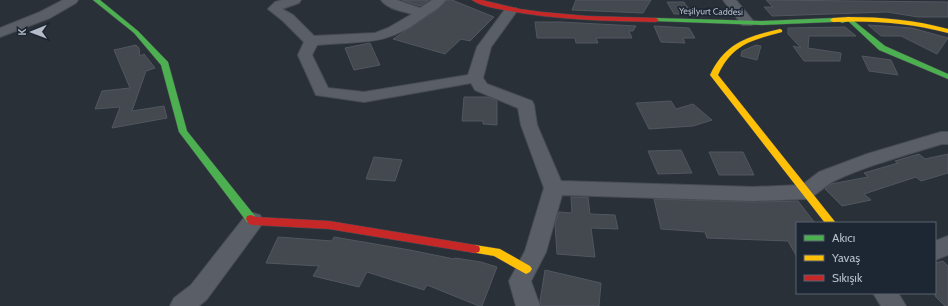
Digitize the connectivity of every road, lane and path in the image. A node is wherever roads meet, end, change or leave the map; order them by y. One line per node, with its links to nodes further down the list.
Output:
1 (72, 0): 13 (street)
2 (96, 0): 20 (street)
3 (295, 0): 14 (street)
4 (387, 0): 9 (street)
5 (440, 0): 9 (street)
6 (475, 0): 8 (street, Yeşilyurt Caddesi)
7 (729, 0): 11 (street)
8 (511, 11): 11 (street, Yeşilyurt Caddesi); 16 (street)
9 (422, 13): 14 (street)
10 (849, 19): 11 (street, Yeşilyurt Caddesi); 12 (street, Yeşilyurt Caddesi); 15 (street); 19 (street)
11 (747, 22)
12 (948, 32)
13 (0, 33)
14 (311, 41): 16 (street)
15 (948, 77)
16 (475, 78): 18 (street)
17 (948, 138): 19 (street)
18 (554, 188): 19 (street); 24 (street)
19 (806, 192): 21 (street)
20 (254, 221): 24 (street); 26 (street)
21 (830, 222)
22 (948, 245): 23 (street)
23 (936, 251)
24 (526, 269): 27 (street)
25 (886, 294): 28 (street)
26 (182, 306)
27 (528, 306)
28 (894, 306)

